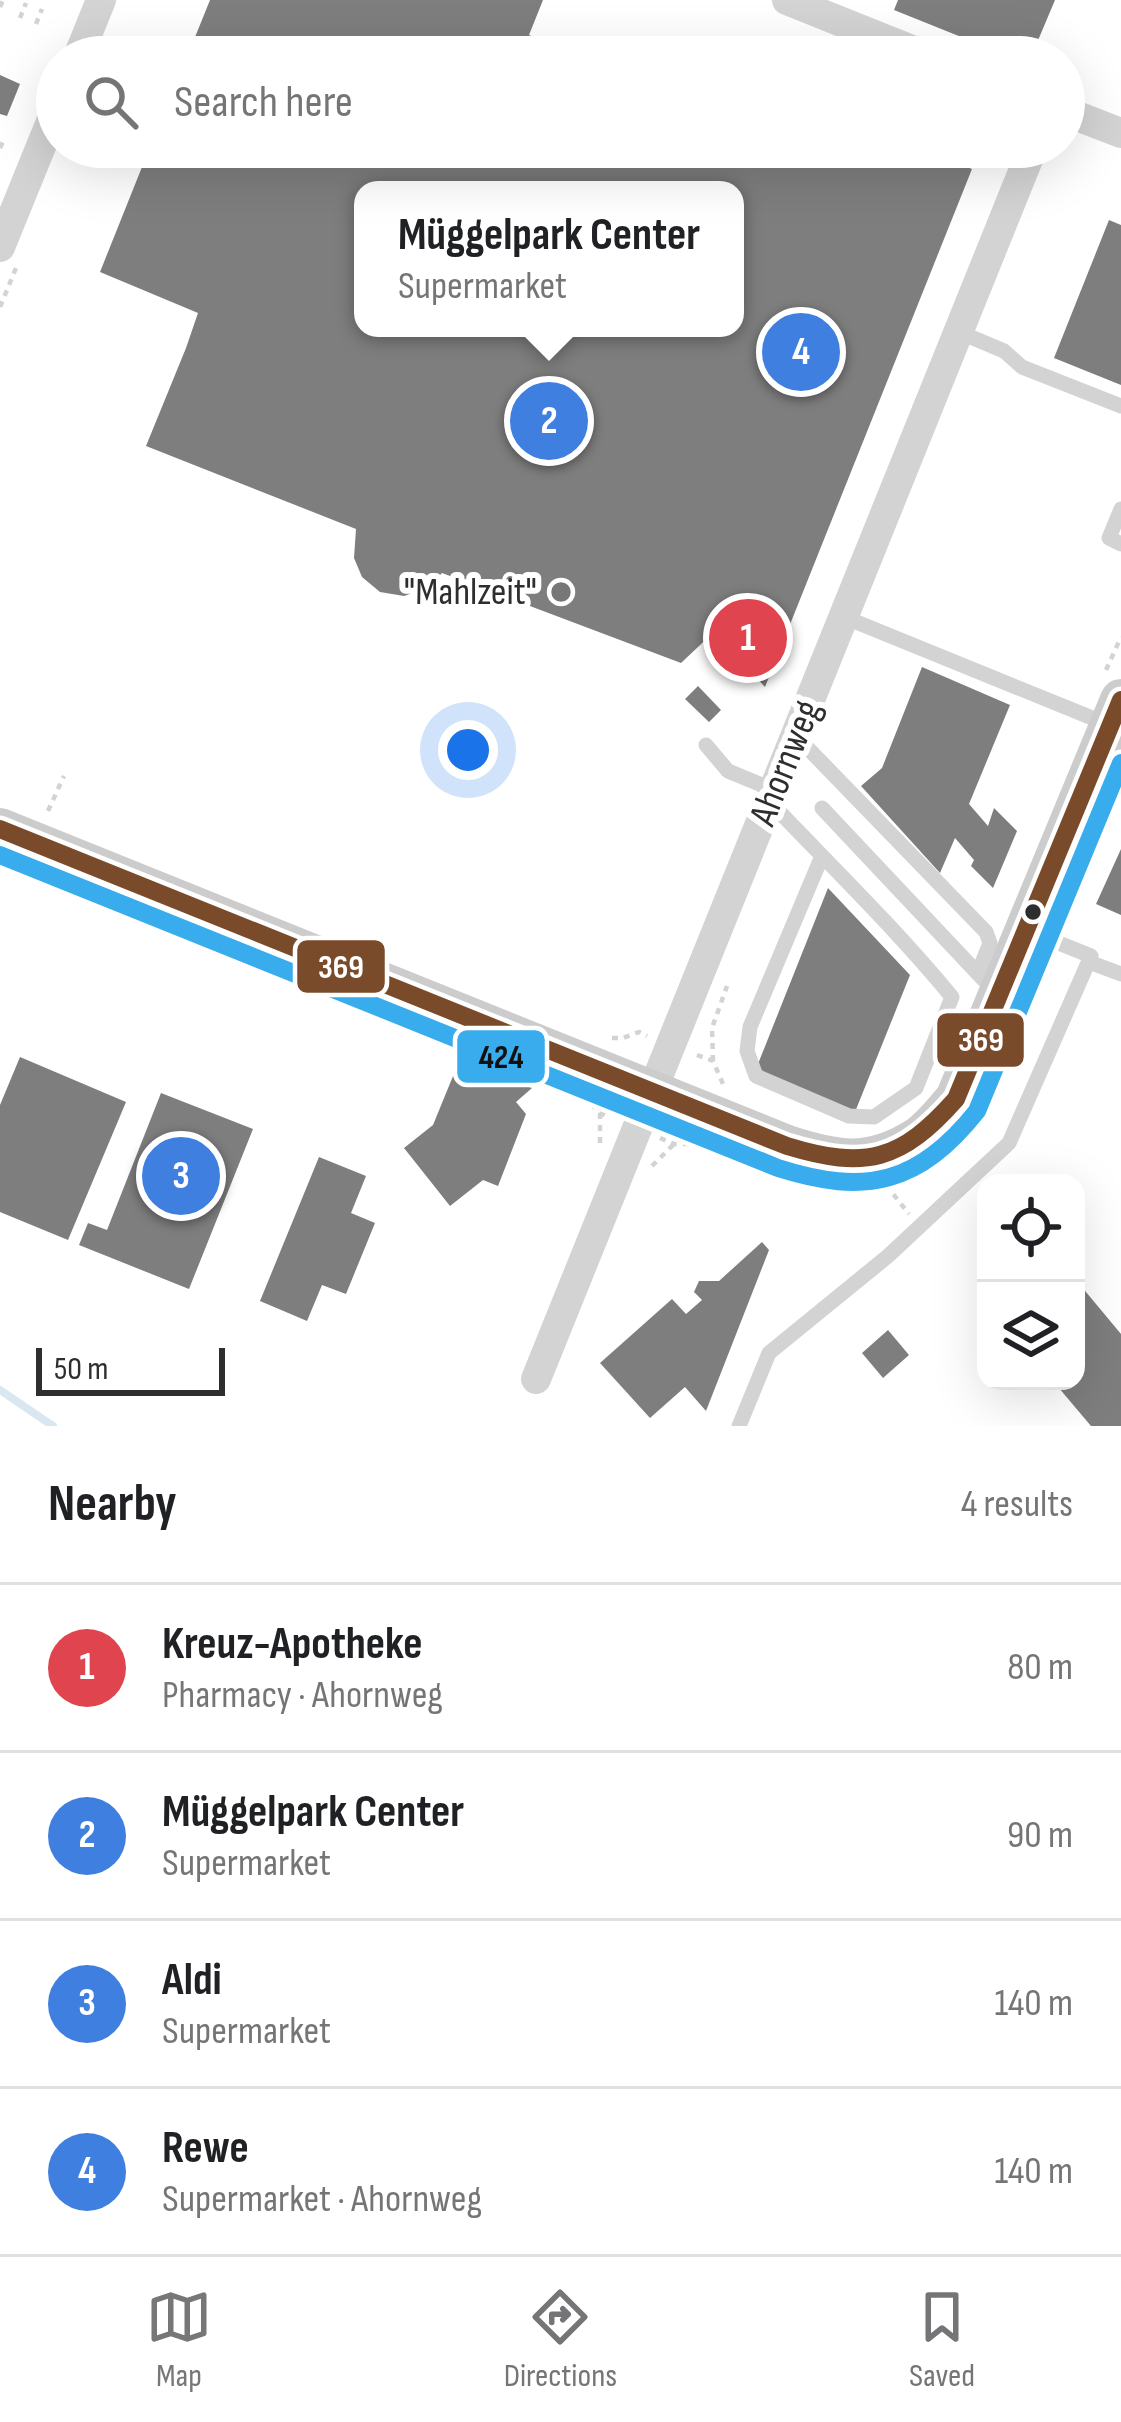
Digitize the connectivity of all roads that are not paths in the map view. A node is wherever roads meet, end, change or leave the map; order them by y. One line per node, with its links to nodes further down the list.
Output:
1 (101, 0): 3 (street)
2 (787, 0): 4 (street)
3 (86, 36)
4 (877, 36)
5 (1085, 119): 6 (street)
6 (1121, 133)
7 (36, 159): 9 (street)
8 (1025, 168): 10 (street, Ahornweg)
9 (0, 247)
10 (959, 332): 11 (lane); 14 (street, Ahornweg)
11 (1121, 406)
12 (1121, 509): 13 (lane)
13 (1121, 544)
14 (844, 617): 15 (lane); 16 (street, Ahornweg)
15 (1116, 713): 22 (main road)
16 (796, 736): 18 (street, Ahornweg); 25 (lane)
17 (706, 745): 18 (lane)
18 (772, 796): 21 (lane); 26 (street, Ahornweg)
19 (822, 808): 25 (lane)
20 (0, 829): 26 (main road)
21 (821, 856): 21 (lane)
22 (1026, 930): 23 (lane); 25 (main road)
23 (1089, 962): 24 (lane); 28 (lane)
24 (1121, 974)
25 (990, 982): 26 (main road)
26 (645, 1110): 27 (street, Ahornweg)
27 (536, 1378)
28 (739, 1426)

